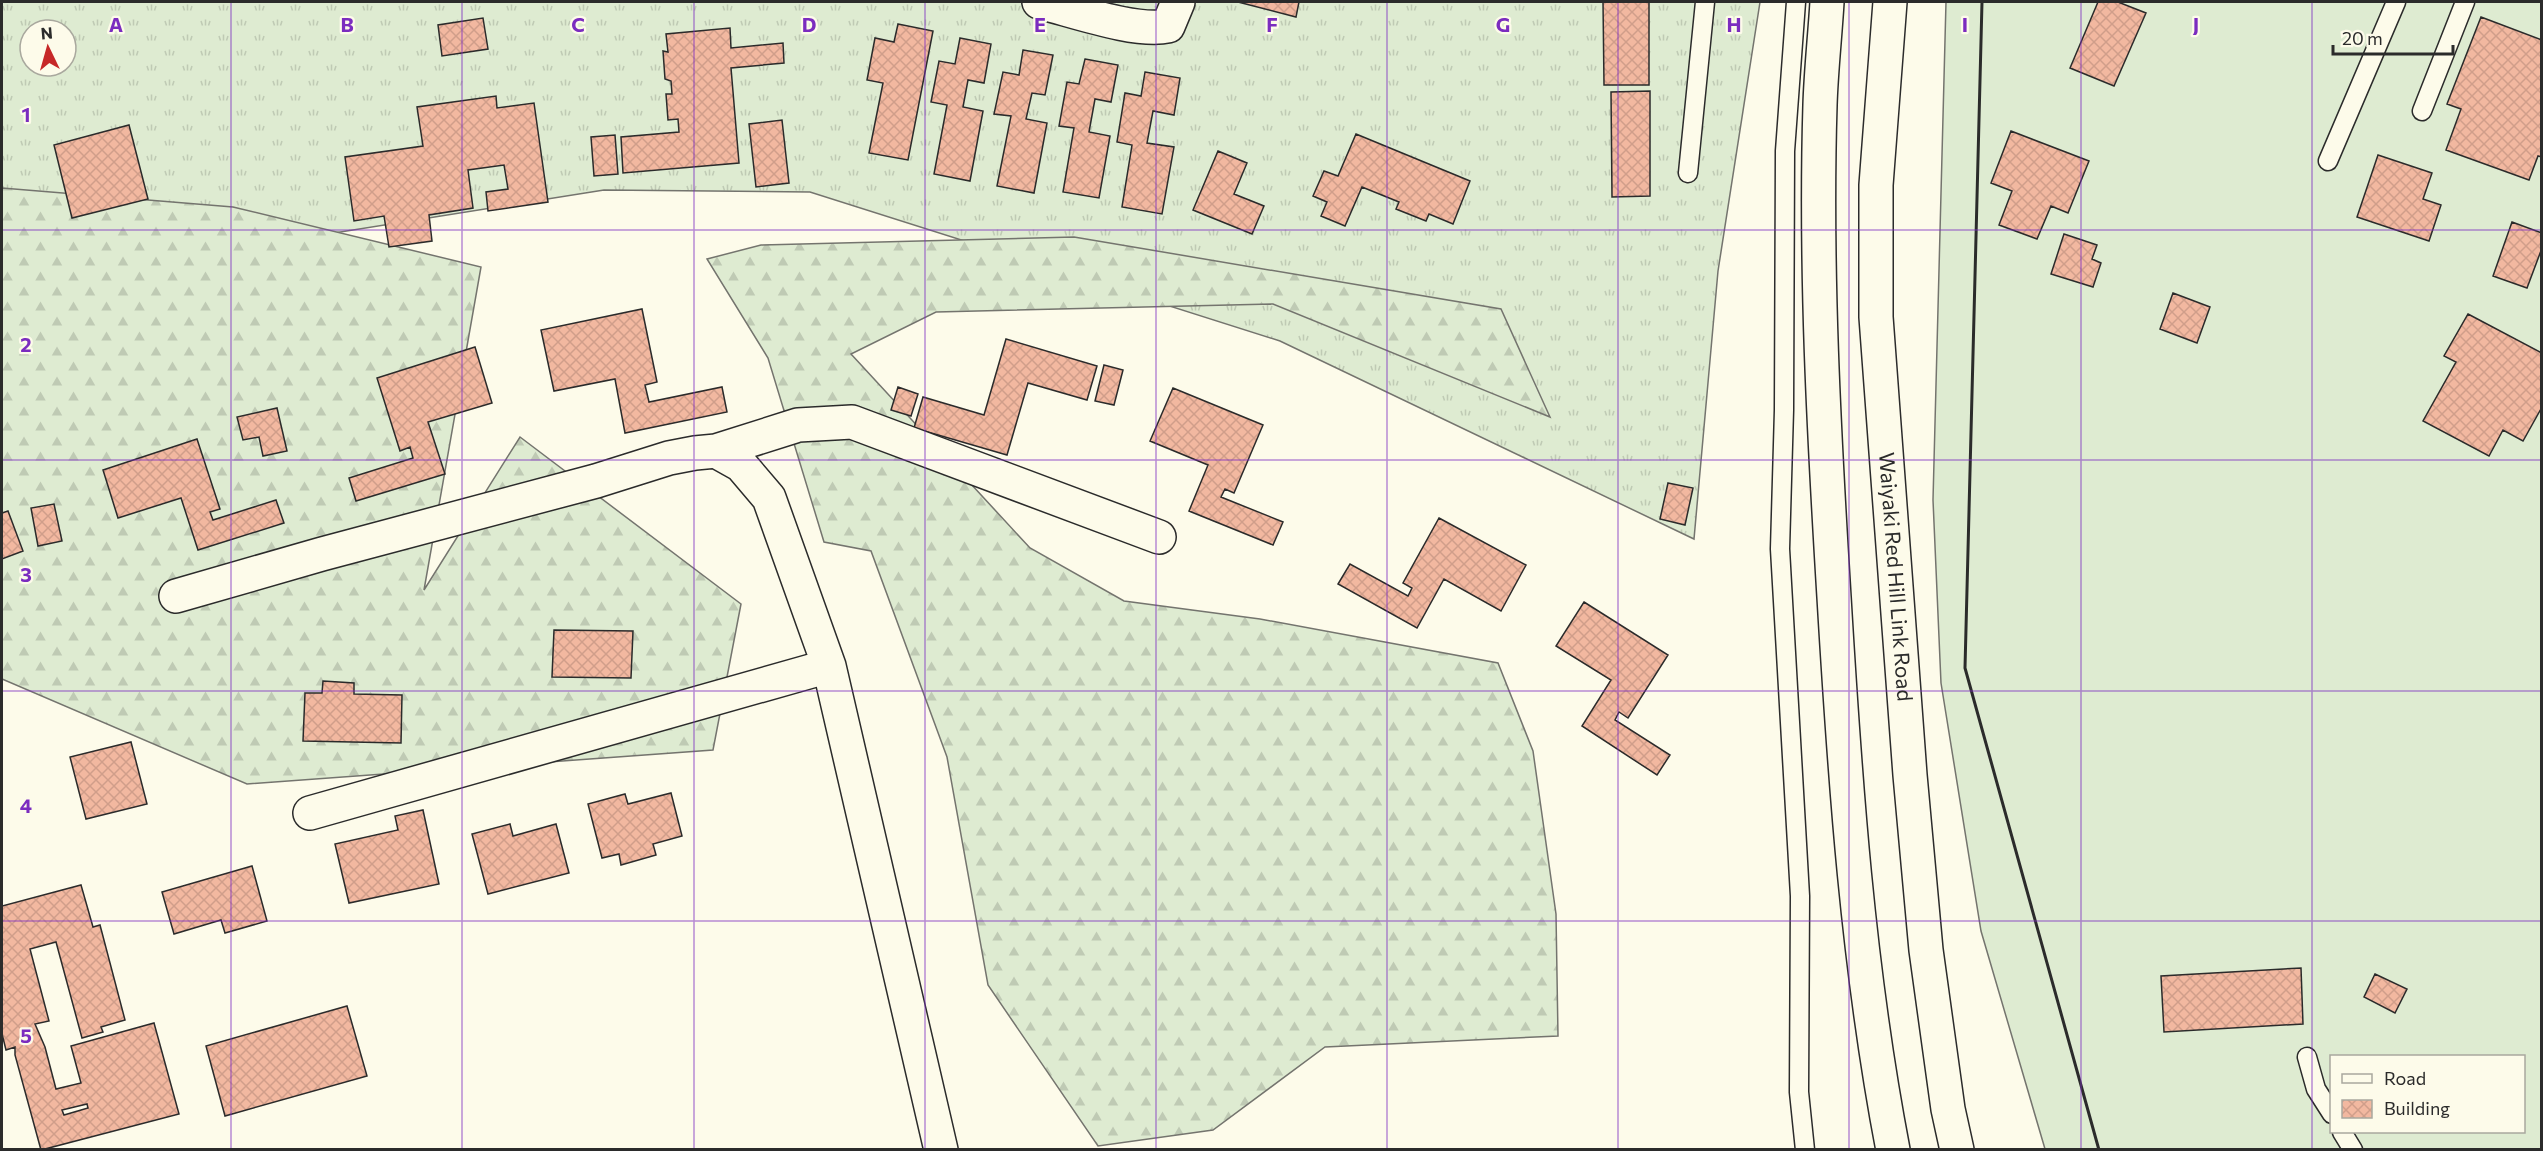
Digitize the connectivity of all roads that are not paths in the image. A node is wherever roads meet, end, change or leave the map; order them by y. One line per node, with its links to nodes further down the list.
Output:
1 (1039, 2): 2 (street)
2 (1178, 2)
3 (1705, 2): 11 (lane)
4 (1796, 2): 21 (lane)
5 (1827, 2): 22 (street)
6 (1890, 2): 23 (street, Waiyaki Red Hill Link Road)
7 (2396, 2): 10 (lane)
8 (2465, 2): 9 (lane)
9 (2422, 111)
10 (2328, 161)
11 (1688, 173)
12 (716, 452): 13 (street); 14 (street); 15 (street)
13 (1159, 537)
14 (176, 596)
15 (829, 666): 16 (street); 20 (street)
16 (310, 813)
17 (2307, 1057): 18 (lane)
18 (2330, 1112)
19 (2343, 1133): 24 (lane)
20 (941, 1149)
21 (1805, 1149)
22 (1893, 1149)
23 (1957, 1149)
24 (2353, 1149)

